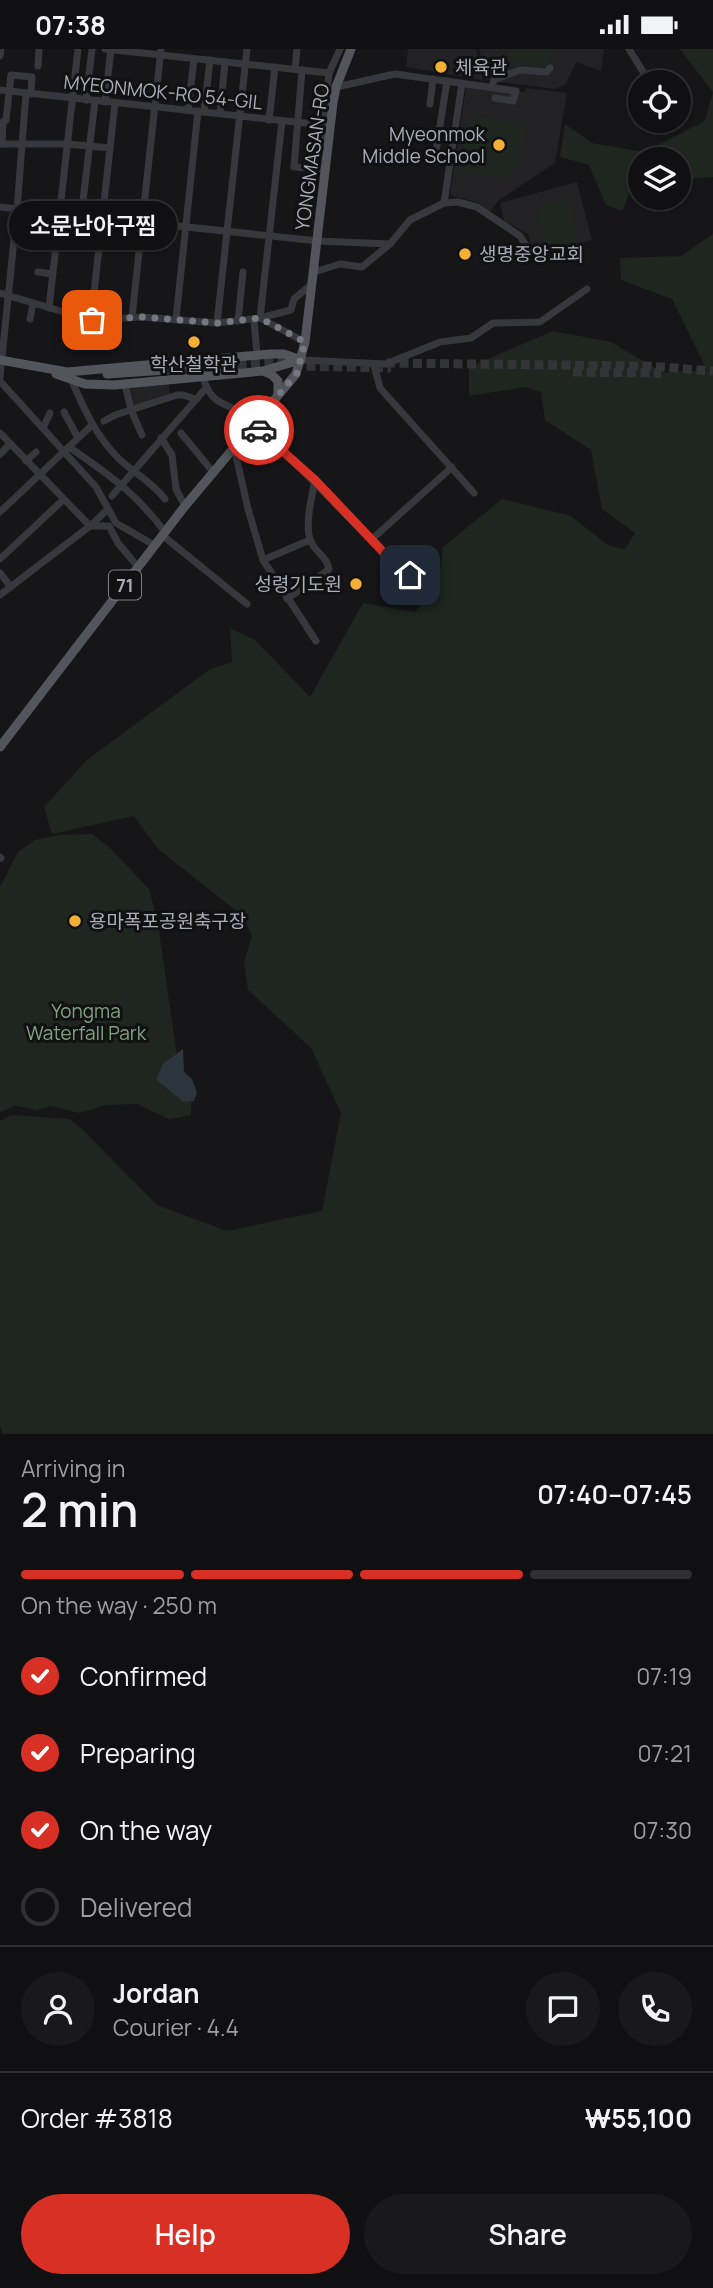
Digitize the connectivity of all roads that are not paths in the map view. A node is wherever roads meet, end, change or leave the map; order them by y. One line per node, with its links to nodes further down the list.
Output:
1 (1, 49): 14 (street)
2 (39, 49): 19 (street)
3 (78, 49): 32 (street)
4 (92, 49): 34 (street)
5 (105, 49): 6 (street)
6 (111, 49): 13 (street); 35 (street)
7 (199, 49): 15 (street)
8 (247, 49): 18 (street)
9 (297, 49): 22 (street)
10 (340, 49): 24 (street)
11 (351, 49): 28 (main road, YONGMASAN-RO / 71)
12 (629, 49): 23 (street)
13 (161, 52): 15 (street); 38 (street)
14 (0, 56)
15 (196, 59): 16 (street); 39 (street)
16 (210, 60): 17 (street); 40 (street)
17 (225, 62): 18 (street); 41 (street)
18 (245, 64): 20 (street); 42 (street)
19 (38, 66)
20 (275, 67): 22 (street); 43 (street)
21 (550, 68): 29 (street)
22 (299, 70): 24 (street); 45 (street)
23 (642, 70)
24 (329, 73): 46 (street)
25 (433, 79): 26 (street); 28 (street); 37 (street)
26 (447, 81): 27 (street); 53 (street)
27 (462, 83): 29 (street); 55 (street)
28 (337, 87): 47 (main road, YONGMASAN-RO / 71)
29 (492, 87): 33 (street)
30 (4, 90): 31 (street, MYEONMOK-RO 54-GIL); 31 (street); 48 (street)
31 (28, 93): 32 (street, MYEONMOK-RO 54-GIL); 49 (street)
32 (72, 98): 34 (street, MYEONMOK-RO 54-GIL); 50 (street)
33 (495, 98)
34 (91, 101): 35 (street, MYEONMOK-RO 54-GIL); 51 (street)
35 (105, 102): 36 (street, MYEONMOK-RO 54-GIL)
36 (115, 103): 38 (street, MYEONMOK-RO 54-GIL); 52 (street)
37 (430, 104)
38 (155, 107): 39 (street, MYEONMOK-RO 54-GIL); 61 (street)
39 (188, 110): 40 (street, MYEONMOK-RO 54-GIL)
40 (201, 111): 41 (street, MYEONMOK-RO 54-GIL); 62 (street)
41 (220, 113): 42 (street, MYEONMOK-RO 54-GIL)
42 (240, 116): 43 (street, MYEONMOK-RO 54-GIL); 63 (street)
43 (269, 120): 44 (street, MYEONMOK-RO 54-GIL)
44 (282, 121): 45 (street, MYEONMOK-RO 54-GIL); 64 (street)
45 (296, 121): 46 (street, MYEONMOK-RO 54-GIL); 54 (street)
46 (323, 125): 47 (street)
47 (329, 141): 54 (main road, YONGMASAN-RO / 71)
48 (1, 144): 49 (street)
49 (22, 144): 50 (street); 57 (street)
50 (67, 144): 51 (street); 58 (street)
51 (89, 146): 52 (street); 59 (street)
52 (110, 148): 60 (street)
53 (436, 151)
54 (326, 169): 65 (main road, YONGMASAN-RO / 71)
55 (444, 203): 66 (street); 67 (street)
56 (0, 207): 57 (street)
57 (18, 210): 58 (street); 74 (street)
58 (58, 215): 59 (street); 71 (street)
59 (81, 217): 60 (street)
60 (102, 220): 61 (street); 81 (street)
61 (142, 224): 62 (street); 77 (street)
62 (186, 227): 63 (street); 79 (street)
63 (227, 231): 64 (street); 83 (street)
64 (268, 236): 65 (street); 80 (street)
65 (318, 241): 66 (street); 70 (main road, YONGMASAN-RO / 71)
66 (390, 244): 70 (street)
67 (526, 246)
68 (38, 272): 71 (street)
69 (243, 272): 82 (street)
70 (314, 272): 72 (main road, YONGMASAN-RO / 71)
71 (52, 274): 76 (street)
72 (313, 283): 80 (street); 84 (main road, YONGMASAN-RO / 71)
73 (587, 289): 89 (street)
74 (4, 294): 75 (street); 87 (street)
75 (33, 304): 76 (street); 78 (street)
76 (49, 309): 81 (street)
77 (132, 317): 79 (street); 81 (street)
78 (30, 319)
79 (176, 319): 83 (street)
80 (257, 319): 82 (street); 84 (street); 86 (street)
81 (91, 320)
82 (238, 321): 83 (street)
83 (217, 323)
84 (305, 342): 88 (main road, YONGMASAN-RO / 71)
85 (270, 354): 86 (main road); 88 (main road); 91 (main road)
86 (257, 355): 92 (main road)
87 (1, 360): 92 (main road); 94 (street)
88 (301, 360): 89 (street); 91 (main road); 97 (main road, YONGMASAN-RO / 71)
89 (374, 365): 117 (street)
90 (225, 368): 92 (main road)
91 (267, 371): 93 (main road); 97 (main road)
92 (71, 377): 95 (main road); 103 (street)
93 (203, 378): 95 (main road); 96 (street)
94 (0, 379): 105 (street)
95 (125, 383): 99 (street)
96 (206, 388): 98 (street); 104 (street)
97 (278, 395): 104 (main road, YONGMASAN-RO / 71)
98 (195, 399): 99 (street); 110 (street)
99 (131, 410): 102 (street); 108 (street)
100 (64, 412): 109 (street)
101 (50, 413): 105 (street)
102 (104, 421)
103 (92, 425): 109 (street); 118 (street)
104 (253, 425): 112 (main road, YONGMASAN-RO / 71); 121 (street)
105 (43, 428): 113 (street)
106 (0, 433): 111 (street)
107 (181, 433): 119 (street)
108 (142, 435)
109 (78, 438): 113 (street)
110 (161, 438): 118 (street); 127 (street)
111 (10, 444): 115 (street); 116 (street)
112 (234, 447): 119 (main road, YONGMASAN-RO / 71); 136 (street)
113 (67, 449): 120 (street); 122 (street); 128 (street)
114 (36, 452): 116 (street)
115 (0, 454)
116 (26, 461): 120 (street)
117 (452, 467): 123 (street); 133 (street)
118 (135, 470): 122 (street); 125 (street)
119 (213, 472): 127 (main road, YONGMASAN-RO / 71)
120 (39, 474): 126 (street); 129 (street)
121 (315, 480): 132 (street); 133 (street)
122 (122, 484): 124 (street); 131 (street)
123 (474, 493)
124 (112, 496)
125 (165, 499)
126 (63, 500): 130 (street); 135 (street)
127 (185, 506): 131 (main road, YONGMASAN-RO / 71)
128 (107, 510): 130 (street); 134 (street)
129 (0, 512)
130 (90, 526): 137 (street); 142 (street)
131 (164, 533): 134 (main road, YONGMASAN-RO / 71); 145 (street)
132 (310, 540): 136 (street); 139 (street)
133 (371, 540): 141 (street)
134 (154, 545): 137 (main road, YONGMASAN-RO / 71)
135 (0, 559)
136 (263, 560): 144 (street)
137 (138, 568): 147 (main road, YONGMASAN-RO / 71)
138 (0, 573): 142 (street)
139 (324, 573): 140 (street); 144 (street)
140 (332, 578)
141 (421, 584)
142 (11, 587): 143 (street)
143 (0, 595)
144 (287, 599): 146 (street)
145 (247, 604)
146 (316, 642)
147 (0, 747)

